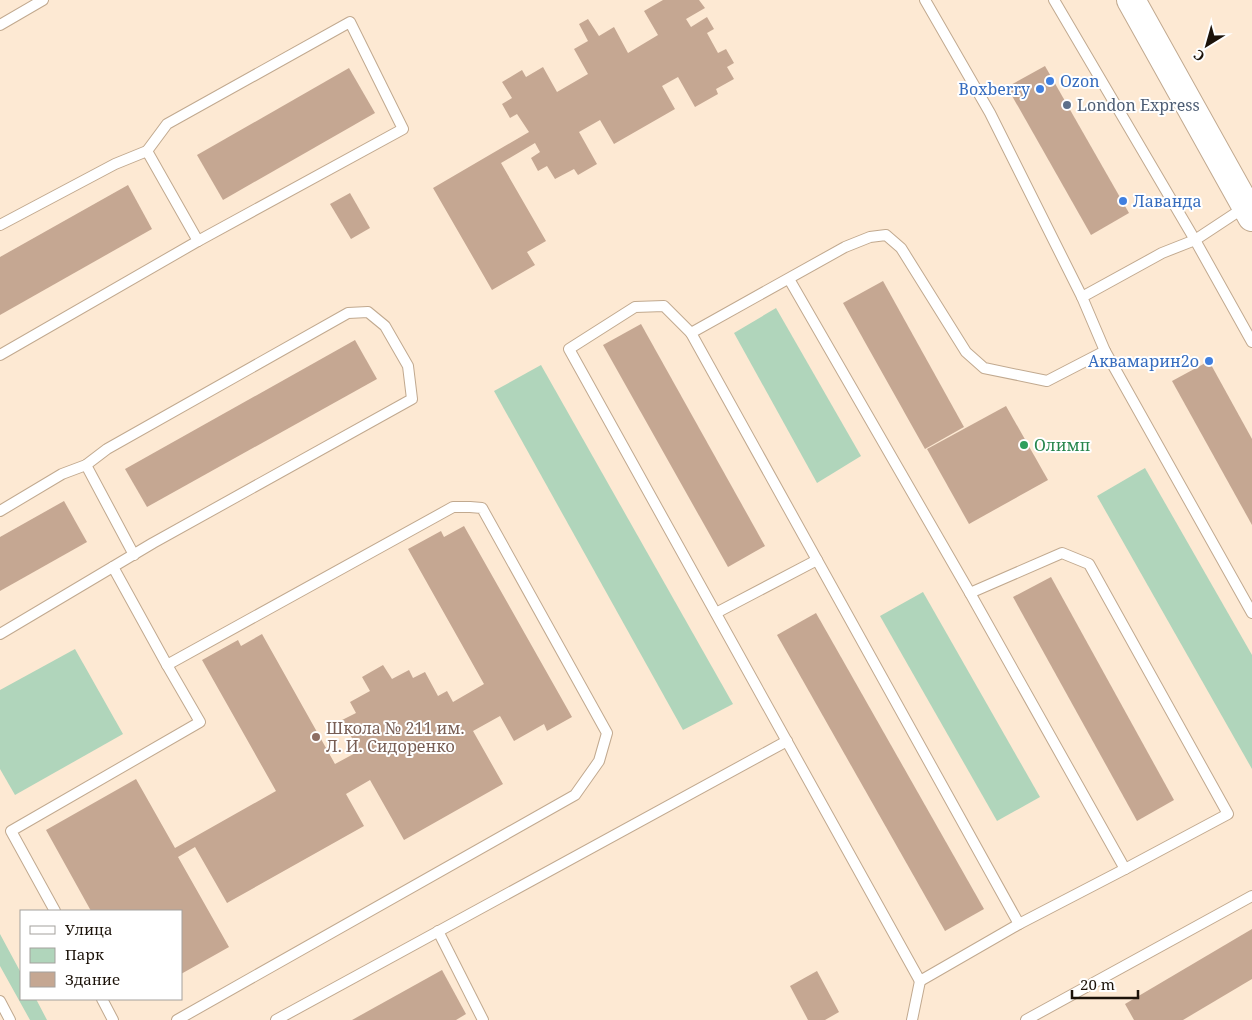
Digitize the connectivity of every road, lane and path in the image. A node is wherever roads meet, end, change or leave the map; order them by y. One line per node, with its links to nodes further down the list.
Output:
1 (43, 0): 5 (lane)
2 (926, 0): 12 (lane)
3 (1054, 0): 9 (lane)
4 (1131, 0): 7 (street)
5 (0, 25)
6 (147, 151): 8 (lane); 10 (lane); 10 (lane)
7 (1249, 212): 9 (lane)
8 (0, 225)
9 (1195, 240): 12 (lane); 14 (lane)
10 (198, 241): 16 (lane)
11 (788, 279): 13 (lane); 15 (lane); 22 (lane)
12 (1082, 297): 15 (lane)
13 (691, 333): 20 (lane); 23 (lane)
14 (1252, 342)
15 (1105, 351): 24 (lane)
16 (0, 355)
17 (86, 465): 18 (lane); 19 (lane); 19 (lane)
18 (0, 511)
19 (134, 555): 21 (lane)
20 (817, 560): 23 (lane); 31 (lane)
21 (113, 567): 25 (lane); 26 (lane)
22 (970, 593): 28 (lane); 28 (lane)
23 (716, 613): 27 (lane)
24 (1252, 613)
25 (0, 634)
26 (167, 665): 30 (lane); 38 (lane)
27 (786, 741): 32 (lane); 33 (lane)
28 (1125, 869): 31 (lane)
29 (1252, 896): 42 (lane)
30 (54, 910)
31 (1019, 924): 33 (lane)
32 (438, 931): 39 (lane); 40 (lane)
33 (920, 981): 41 (lane)
34 (103, 1000): 37 (lane)
35 (0, 1001): 36 (lane)
36 (10, 1020)
37 (113, 1020)
38 (177, 1020)
39 (276, 1020)
40 (483, 1020)
41 (912, 1020)
42 (1026, 1020)

